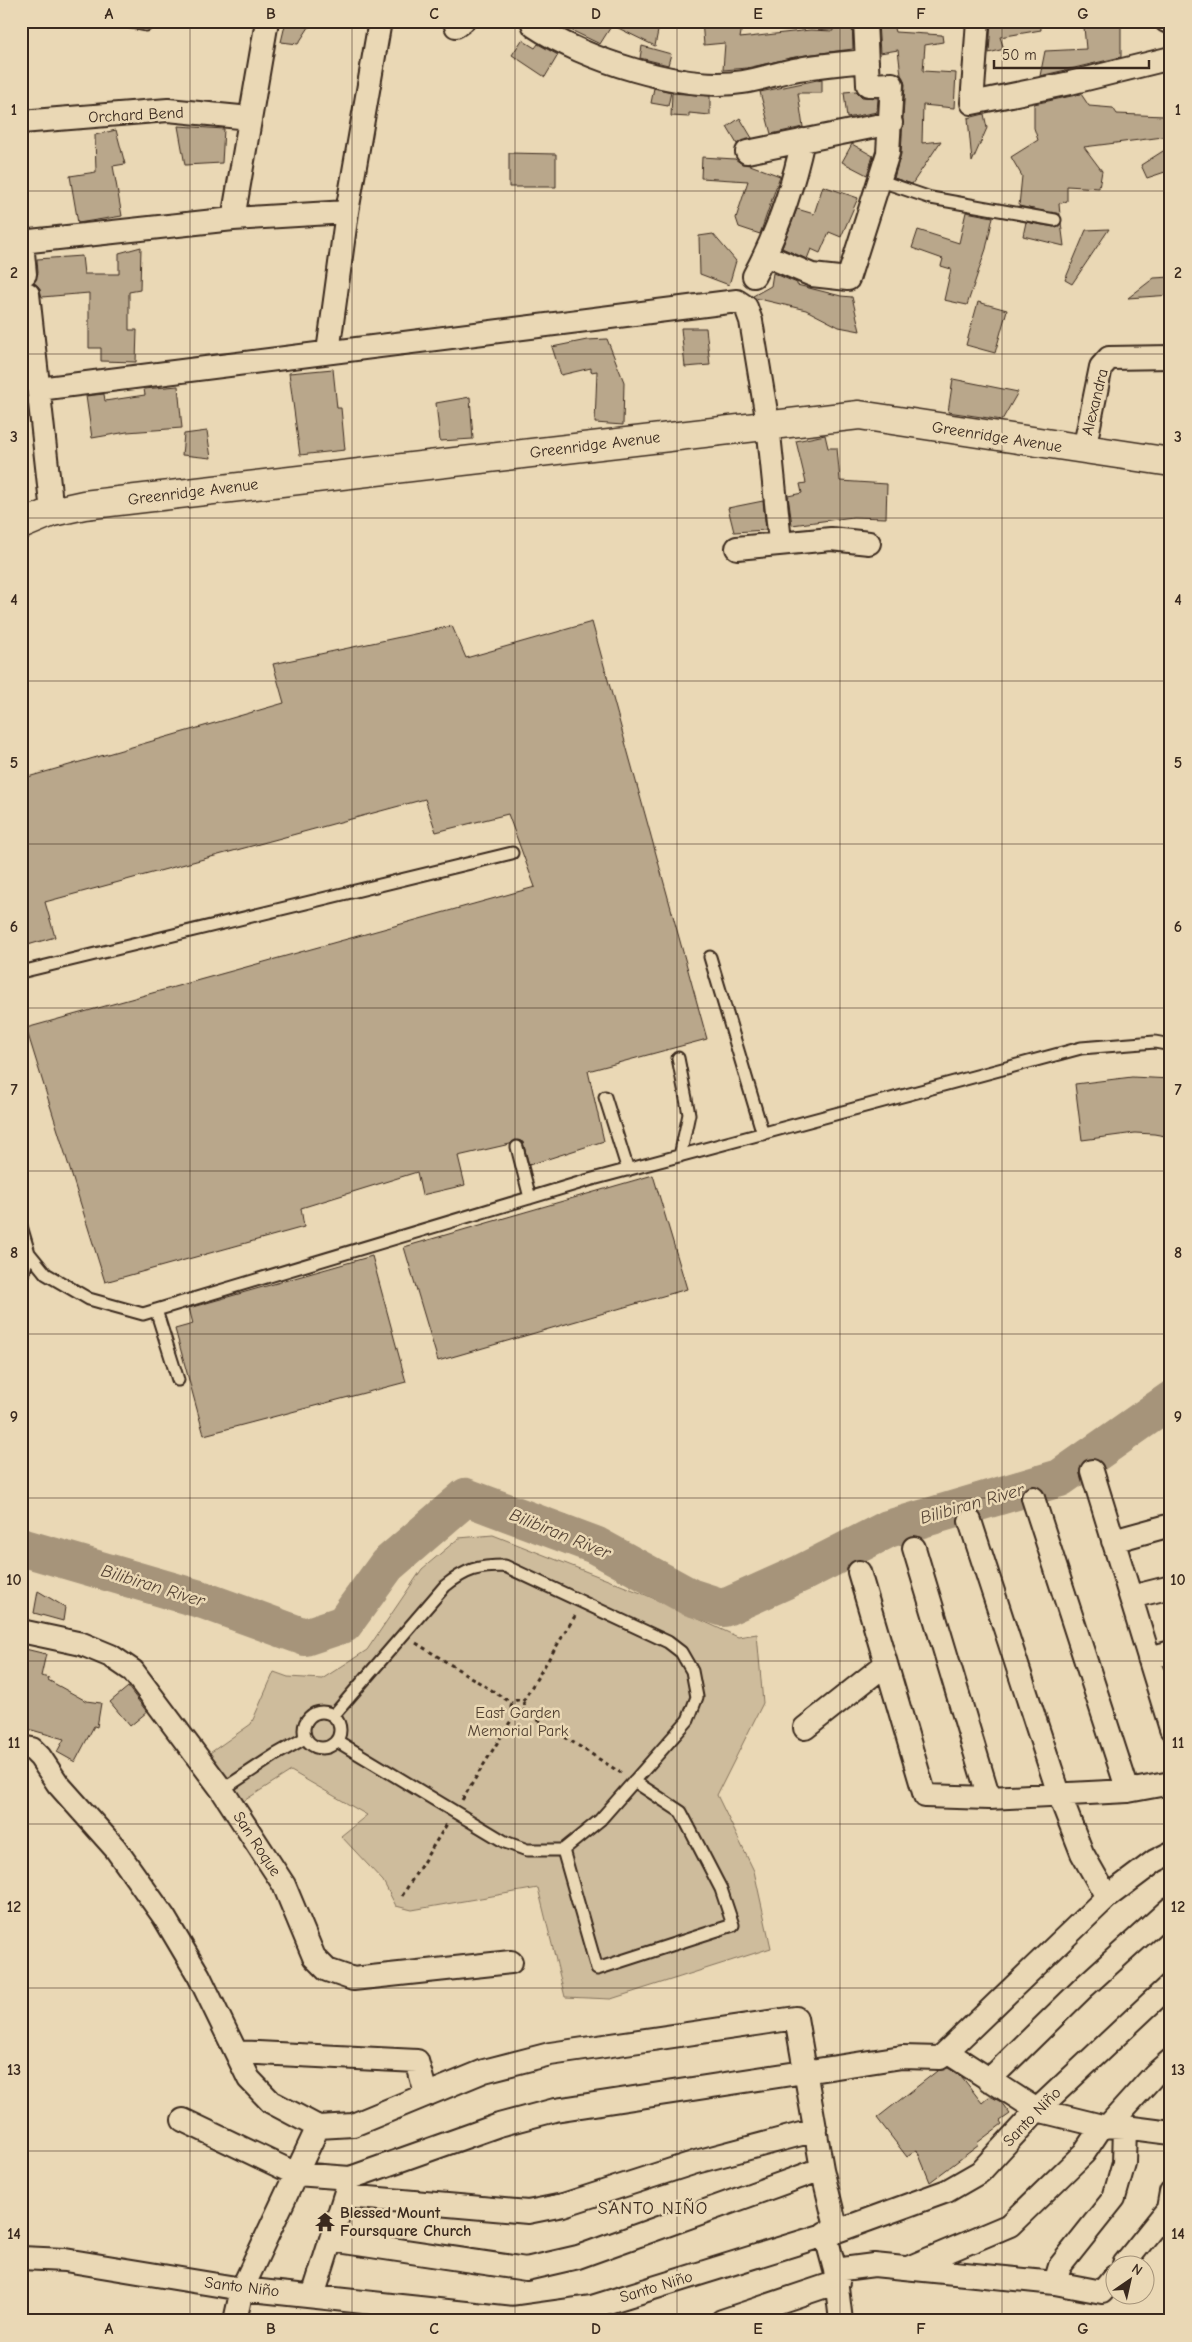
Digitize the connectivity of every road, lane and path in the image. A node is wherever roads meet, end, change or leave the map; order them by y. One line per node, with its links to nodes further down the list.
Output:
1 (126, 21): 9 (lane)
2 (267, 21): 12 (street)
3 (380, 21): 18 (street)
4 (532, 21): 11 (street)
5 (865, 21): 11 (street)
6 (978, 21): 10 (street)
7 (1166, 21): 8 (street)
8 (1171, 22)
9 (146, 25)
10 (1171, 58)
11 (867, 60): 14 (street)
12 (250, 118): 13 (street, Orchard Bend); 19 (street)
13 (21, 122)
14 (892, 123): 15 (street); 17 (street)
15 (803, 140): 16 (street); 22 (street)
16 (748, 152)
17 (878, 180): 20 (lane); 22 (street)
18 (347, 212): 19 (street); 24 (street)
19 (233, 219): 21 (street)
20 (1055, 220)
21 (22, 242): 26 (street)
22 (765, 255): 23 (street)
23 (754, 276)
24 (328, 352): 26 (street); 27 (street)
25 (1171, 357): 28 (street, Alexandra)
26 (39, 389): 30 (street)
27 (768, 424): 28 (street, Greenridge Avenue); 30 (street, Greenridge Avenue); 32 (street)
28 (1084, 450): 29 (street, Greenridge Avenue)
29 (1171, 462)
30 (52, 512): 31 (street, Greenridge Avenue)
31 (21, 525)
32 (780, 542): 33 (street); 34 (street)
33 (869, 543)
34 (737, 548)
35 (512, 853): 37 (lane)
36 (710, 957): 41 (lane)
37 (21, 972)
38 (1171, 1045): 41 (lane)
39 (678, 1058): 43 (lane)
40 (605, 1097): 44 (lane)
41 (763, 1134): 43 (lane)
42 (517, 1147): 45 (lane)
43 (680, 1156): 44 (lane)
44 (628, 1170): 45 (lane)
45 (530, 1198): 49 (lane)
46 (21, 1226): 47 (lane)
47 (29, 1253): 48 (lane); 49 (lane)
48 (21, 1282)
49 (156, 1310): 50 (lane)
50 (178, 1380)
51 (1092, 1471): 55 (street)
52 (1034, 1498): 78 (street)
53 (970, 1520): 79 (street)
54 (1171, 1525): 55 (street)
55 (1113, 1541): 59 (street)
56 (914, 1548): 80 (street)
57 (859, 1572): 65 (street)
58 (1171, 1587): 59 (street)
59 (1130, 1597): 64 (street)
60 (583, 1602): 62 (lane); 66 (path); 75 (lane)
61 (21, 1631): 77 (street, San Roque)
62 (402, 1634): 67 (path); 69 (lane)
63 (1171, 1652): 64 (street)
64 (1149, 1658): 70 (street)
65 (886, 1664): 71 (street); 80 (street)
66 (523, 1701): 67 (path); 68 (path)
67 (512, 1703): 68 (path)
68 (524, 1711): 75 (path)
69 (333, 1716): 72 (lane); 73 (lane)
70 (1170, 1722)
71 (805, 1728)
72 (305, 1738): 73 (lane); 77 (lane)
73 (337, 1741): 81 (lane)
74 (21, 1747): 87 (street)
75 (634, 1781): 81 (lane); 81 (lane)
76 (1171, 1783): 78 (street)
77 (222, 1790): 85 (street, San Roque)
78 (1128, 1791): 79 (street)
79 (1060, 1794): 80 (street); 83 (street)
80 (989, 1798)
81 (563, 1850)
82 (1171, 1853): 83 (street)
83 (1107, 1897): 88 (street)
84 (1171, 1908): 91 (street)
85 (511, 1962)
86 (1171, 1984): 93 (street, Santo Niño)
87 (236, 2052): 92 (street); 96 (street)
88 (946, 2052): 90 (street); 91 (street)
89 (1171, 2060): 95 (street)
90 (804, 2072): 92 (street); 97 (street); 101 (street)
91 (989, 2080): 93 (street)
92 (426, 2094): 96 (street)
93 (1037, 2110): 95 (street); 103 (street, Santo Niño)
94 (183, 2120): 100 (street)
95 (1112, 2126): 98 (street); 107 (street); 109 (street)
96 (318, 2127): 100 (street)
97 (816, 2130): 99 (street); 101 (street)
98 (1171, 2134)
99 (822, 2169): 103 (street); 104 (street)
100 (296, 2174): 101 (street); 110 (street)
101 (348, 2187): 104 (street)
102 (1171, 2192): 105 (street)
103 (831, 2232): 108 (street); 112 (street, Santo Niño)
104 (331, 2240): 112 (street)
105 (1132, 2254)
106 (21, 2258): 110 (street, Santo Niño)
107 (906, 2268): 108 (street); 109 (street)
108 (837, 2276): 114 (street); 115 (street)
109 (1055, 2283): 111 (street)
110 (242, 2289): 112 (street, Santo Niño); 113 (street)
111 (1104, 2290)
112 (313, 2296)
113 (235, 2321)
114 (722, 2321)
115 (842, 2321)

